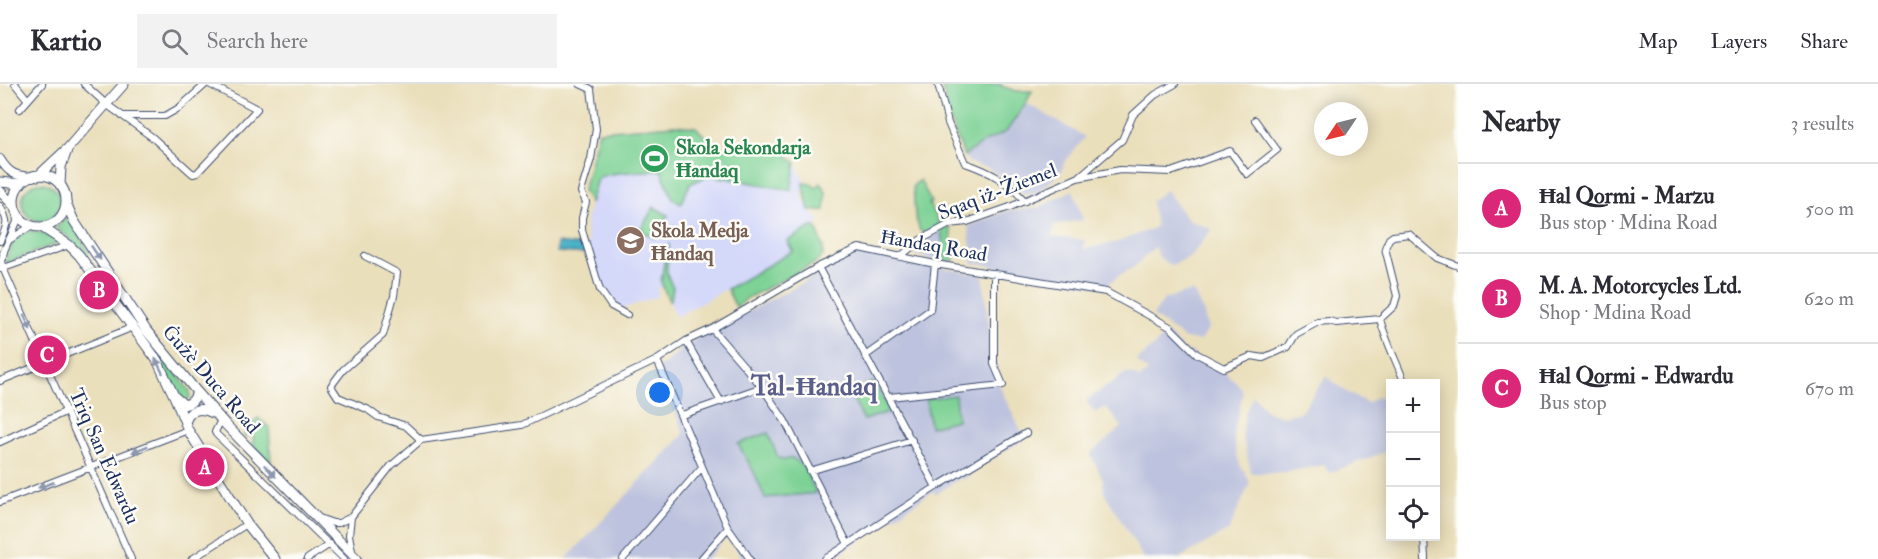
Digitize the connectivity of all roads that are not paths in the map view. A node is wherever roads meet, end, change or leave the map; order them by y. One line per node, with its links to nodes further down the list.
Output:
1 (15, 84): 9 (street)
2 (42, 84): 9 (street)
3 (84, 84): 10 (street)
4 (124, 84): 10 (highway)
5 (207, 84): 12 (street); 12 (street)
6 (580, 84): 39 (street)
7 (938, 84): 22 (street)
8 (1175, 84): 17 (street)
9 (28, 100): 11 (street)
10 (106, 104): 12 (street); 14 (highway)
11 (20, 109)
12 (121, 116)
13 (1255, 120): 17 (street, Sqaq iż-Żiemel)
14 (68, 148): 16 (highway); 20 (highway)
15 (0, 159): 16 (main road)
16 (35, 176): 19 (highway); 20 (highway)
17 (1077, 178): 22 (street, Sqaq iż-Żiemel)
18 (0, 182): 19 (highway)
19 (21, 184): 25 (highway)
20 (60, 185): 23 (highway)
21 (0, 191): 25 (highway)
22 (1025, 201): 33 (street, Sqaq iż-Żiemel)
23 (66, 203): 27 (highway); 50 (highway, Ġużè Duca Road, one-way to 50)
24 (0, 206): 29 (street)
25 (15, 209): 26 (highway); 28 (street)
26 (31, 226): 27 (highway); 28 (street)
27 (43, 228): 30 (highway)
28 (11, 239): 31 (street)
29 (0, 241)
30 (69, 245): 37 (street); 41 (highway)
31 (2, 255): 37 (street)
32 (365, 256): 59 (street)
33 (901, 256): 34 (street, Ħandaq Road); 36 (street, Ħandaq Road)
34 (935, 264): 38 (street, Ħandaq Road); 44 (street)
35 (1458, 266): 40 (street)
36 (818, 267): 42 (street, Ħandaq Road); 44 (street)
37 (1, 269): 46 (street, Triq San Edwardu, one-way to 46)
38 (994, 273): 40 (street, Ħandaq Road); 52 (street)
39 (627, 315)
40 (1380, 320): 47 (street)
41 (133, 325): 46 (street); 51 (highway, one-way to 41)
42 (712, 329): 43 (street, Ħandaq Road); 49 (street)
43 (686, 341): 45 (street, Ħandaq Road); 53 (street)
44 (865, 356): 52 (street)
45 (657, 360): 55 (street); 59 (street, Ħandaq Road)
46 (45, 363): 48 (street); 54 (street, Triq San Edwardu)
47 (1403, 379)
48 (0, 381)
49 (762, 387): 53 (street); 64 (street)
50 (197, 392): 51 (highway); 56 (highway, Ġużè Duca Road)
51 (176, 398): 57 (highway)
52 (889, 398): 60 (street)
53 (721, 402): 55 (street)
54 (67, 411): 61 (street); 63 (street, Triq San Edwardu)
55 (682, 415): 62 (street)
56 (218, 417): 57 (highway); 67 (highway, Ġużè Duca Road, one-way to 67); 72 (street)
57 (187, 426): 63 (street, one-way to 63); 69 (highway)
58 (1026, 433): 65 (street)
59 (421, 440): 68 (street)
60 (912, 440): 64 (street); 65 (street)
61 (0, 442)
62 (702, 466): 70 (street); 80 (street)
63 (92, 468): 66 (street, one-way to 66); 75 (street, Triq San Edwardu)
64 (810, 471): 73 (street)
65 (936, 487): 73 (street)
66 (0, 502)
67 (311, 513): 68 (street); 74 (highway, Ġużè Duca Road)
68 (351, 517): 74 (street)
69 (247, 524): 76 (street); 77 (highway)
70 (728, 528): 81 (street); 82 (street)
71 (1424, 541): 84 (street)
72 (330, 544): 78 (street); 79 (street)
73 (848, 544): 83 (street)
74 (355, 558)
75 (131, 559)
76 (192, 559)
77 (275, 559)
78 (307, 559)
79 (344, 559)
80 (623, 559)
81 (701, 559)
82 (750, 559)
83 (825, 559)
84 (1425, 559)

